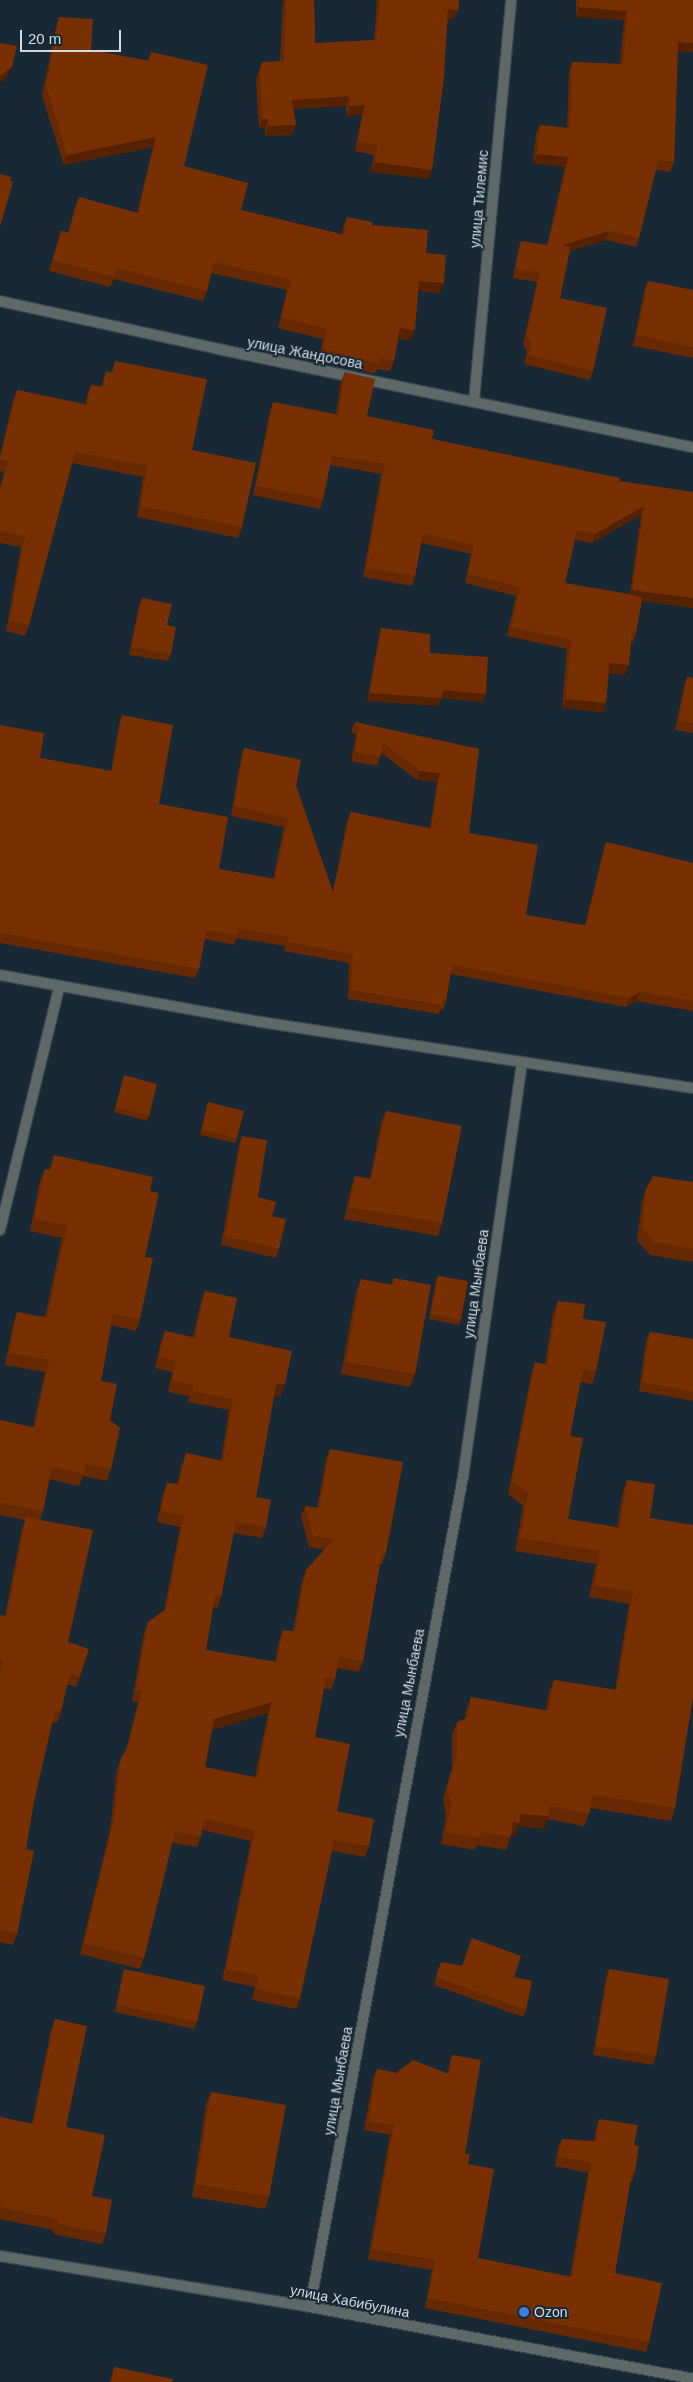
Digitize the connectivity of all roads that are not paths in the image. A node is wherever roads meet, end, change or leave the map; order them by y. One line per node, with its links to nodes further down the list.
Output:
1 (511, 0): 3 (street, улица Тилемис)
2 (0, 301): 3 (street, улица Жандосова)
3 (474, 401): 4 (street, улица Жандосова)
4 (693, 447)
5 (0, 975): 6 (street)
6 (59, 988): 7 (street); 9 (street)
7 (522, 1062): 8 (street); 11 (street, улица Мынбаева)
8 (693, 1088)
9 (0, 1230)
10 (0, 2256): 11 (street, улица Хабибулина)
11 (310, 2307): 12 (street, улица Хабибулина)
12 (652, 2378): 13 (street, улица Хабибулина)
13 (693, 2379)

